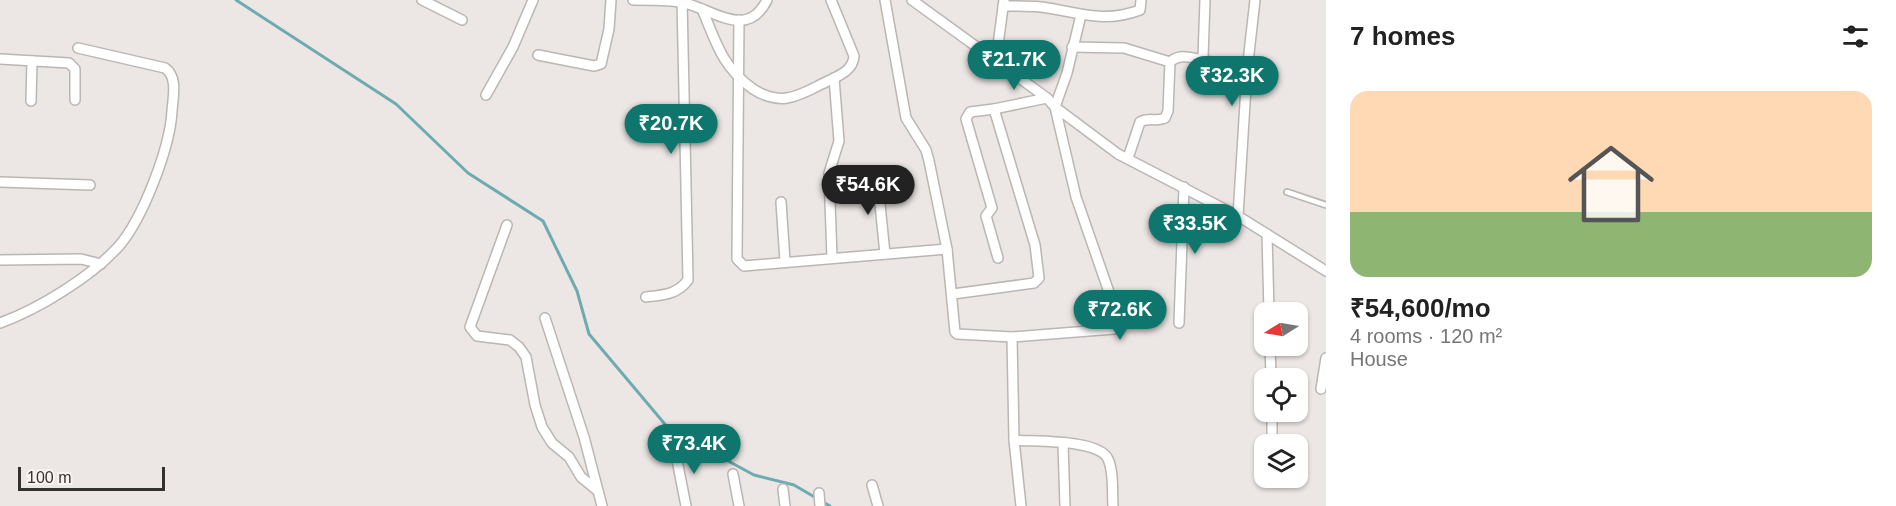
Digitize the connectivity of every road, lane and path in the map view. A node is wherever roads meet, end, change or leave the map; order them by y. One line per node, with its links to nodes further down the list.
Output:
1 (422, 0): 17 (street)
2 (533, 0): 30 (street)
3 (611, 0): 21 (street)
4 (633, 0): 5 (street)
5 (653, 0): 13 (street)
6 (767, 0): 18 (street)
7 (831, 0): 29 (street)
8 (885, 0): 47 (street)
9 (912, 0): 25 (street)
10 (1141, 0): 16 (street)
11 (1206, 0): 23 (street)
12 (1255, 0): 27 (street)
13 (682, 1): 15 (street); 56 (street)
14 (1003, 3): 16 (street); 25 (street)
15 (702, 9): 18 (street); 28 (street)
16 (1080, 15): 19 (street)
17 (462, 20)
18 (740, 20): 28 (street)
19 (1072, 47): 26 (street); 34 (street)
20 (78, 48): 53 (street)
21 (538, 56)
22 (0, 59): 24 (street)
23 (1199, 59): 26 (street); 27 (street)
24 (32, 60): 32 (street); 33 (street)
25 (996, 60): 31 (street)
26 (1170, 62): 36 (street)
27 (1248, 71): 44 (street)
28 (738, 78): 29 (street); 52 (street)
29 (834, 78): 49 (street)
30 (486, 95)
31 (1047, 98): 34 (street); 35 (street)
32 (75, 100)
33 (31, 101)
34 (1055, 107): 36 (street); 61 (street)
35 (994, 109): 50 (street); 55 (street)
36 (1128, 158): 40 (street)
37 (877, 175): 48 (street)
38 (0, 182): 39 (street)
39 (90, 185)
40 (1184, 187): 44 (street); 60 (street)
41 (1287, 192): 43 (lane)
42 (781, 202): 52 (street)
43 (1326, 205)
44 (1238, 216): 46 (street)
45 (507, 225): 70 (street)
46 (1267, 234): 54 (street); 57 (street)
47 (947, 249): 48 (street); 55 (street)
48 (885, 254): 49 (street)
49 (832, 258): 52 (street)
50 (998, 258)
51 (0, 260): 53 (street)
52 (785, 261)
53 (101, 264): 59 (street)
54 (1326, 271)
55 (953, 294): 61 (street)
56 (645, 297)
57 (1269, 302)
58 (545, 318): 70 (street)
59 (0, 322)
60 (1179, 323)
61 (1012, 337): 64 (street)
62 (1326, 358): 63 (street)
63 (1321, 389)
64 (1014, 441): 65 (street); 78 (street)
65 (1063, 444): 79 (street); 80 (street)
66 (675, 450): 73 (street)
67 (733, 474): 74 (street)
68 (872, 485): 77 (street)
69 (783, 489): 75 (street)
70 (598, 491): 72 (street)
71 (819, 494): 76 (street)
72 (602, 506)
73 (686, 506)
74 (739, 506)
75 (785, 506)
76 (820, 506)
77 (878, 506)
78 (1021, 506)
79 (1065, 506)
80 (1113, 506)

